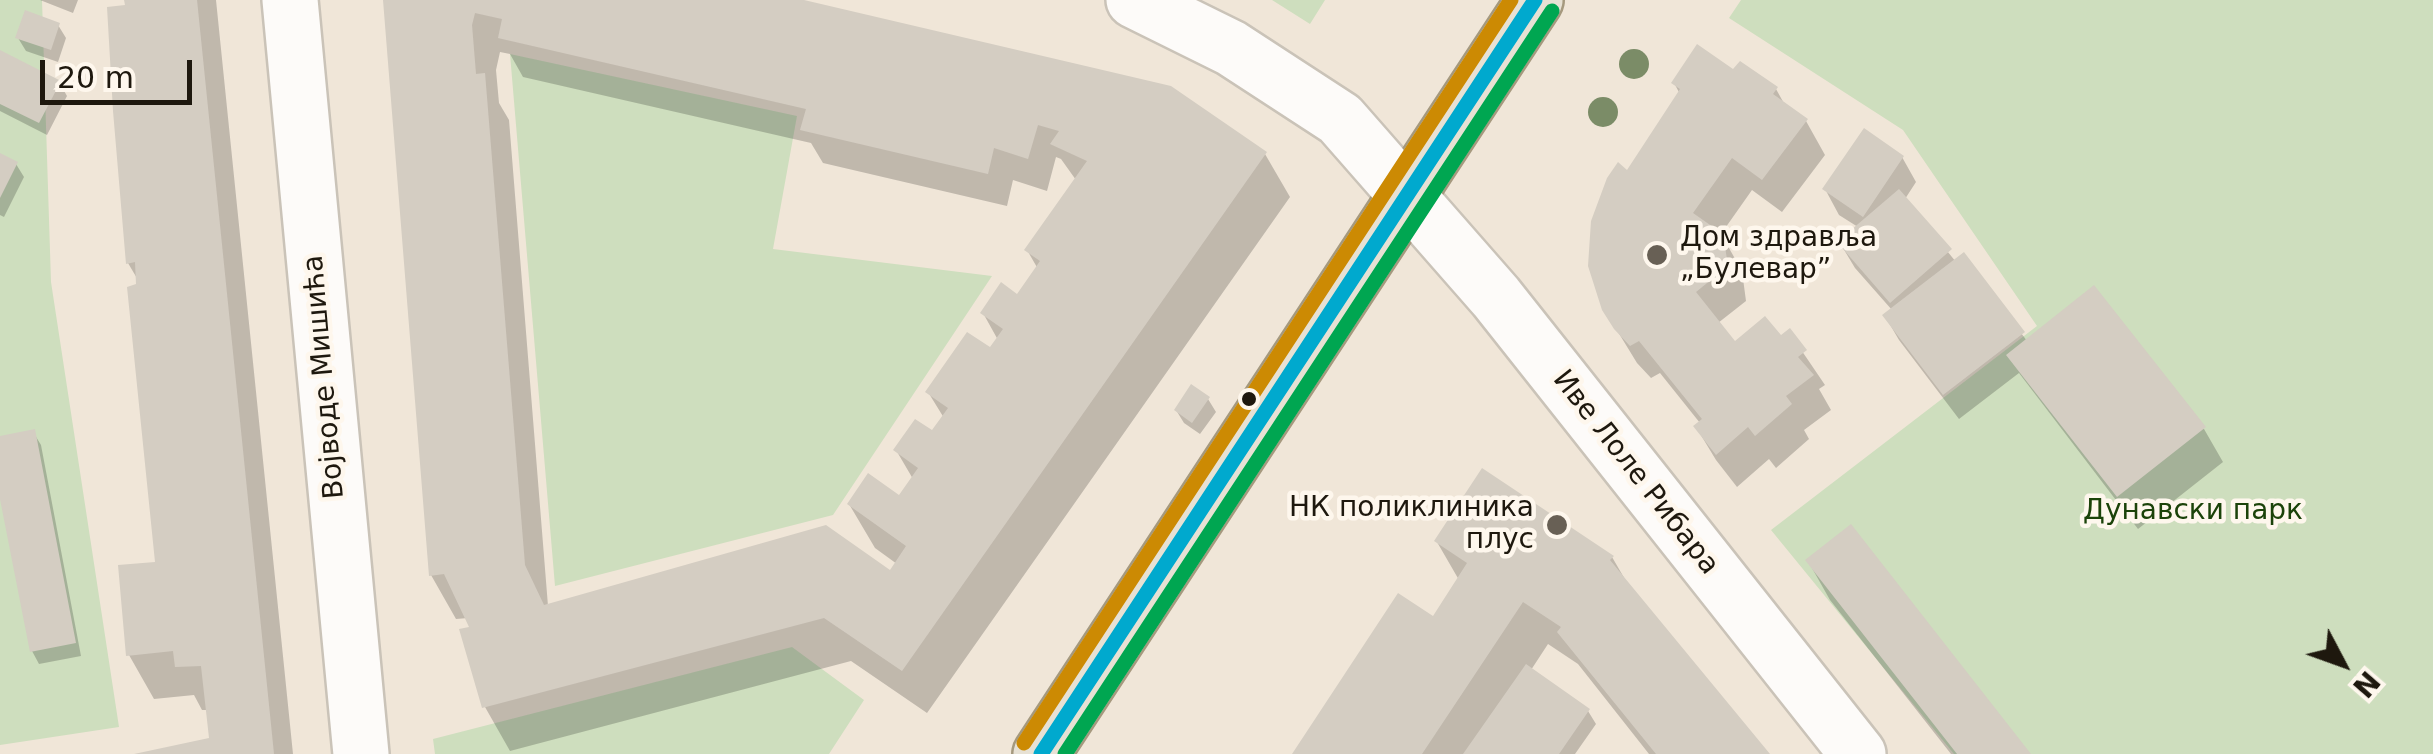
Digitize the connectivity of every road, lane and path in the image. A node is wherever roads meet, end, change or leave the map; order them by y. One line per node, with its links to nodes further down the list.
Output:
1 (290, 0): 5 (street, Војводе Мишића)
2 (1134, 0): 4 (street, Иве Лоле Рибара)
3 (1536, 0): 4 (main road)
4 (1407, 196): 6 (main road); 7 (street, Иве Лоле Рибара)
5 (361, 754)
6 (1042, 754)
7 (1858, 754)

